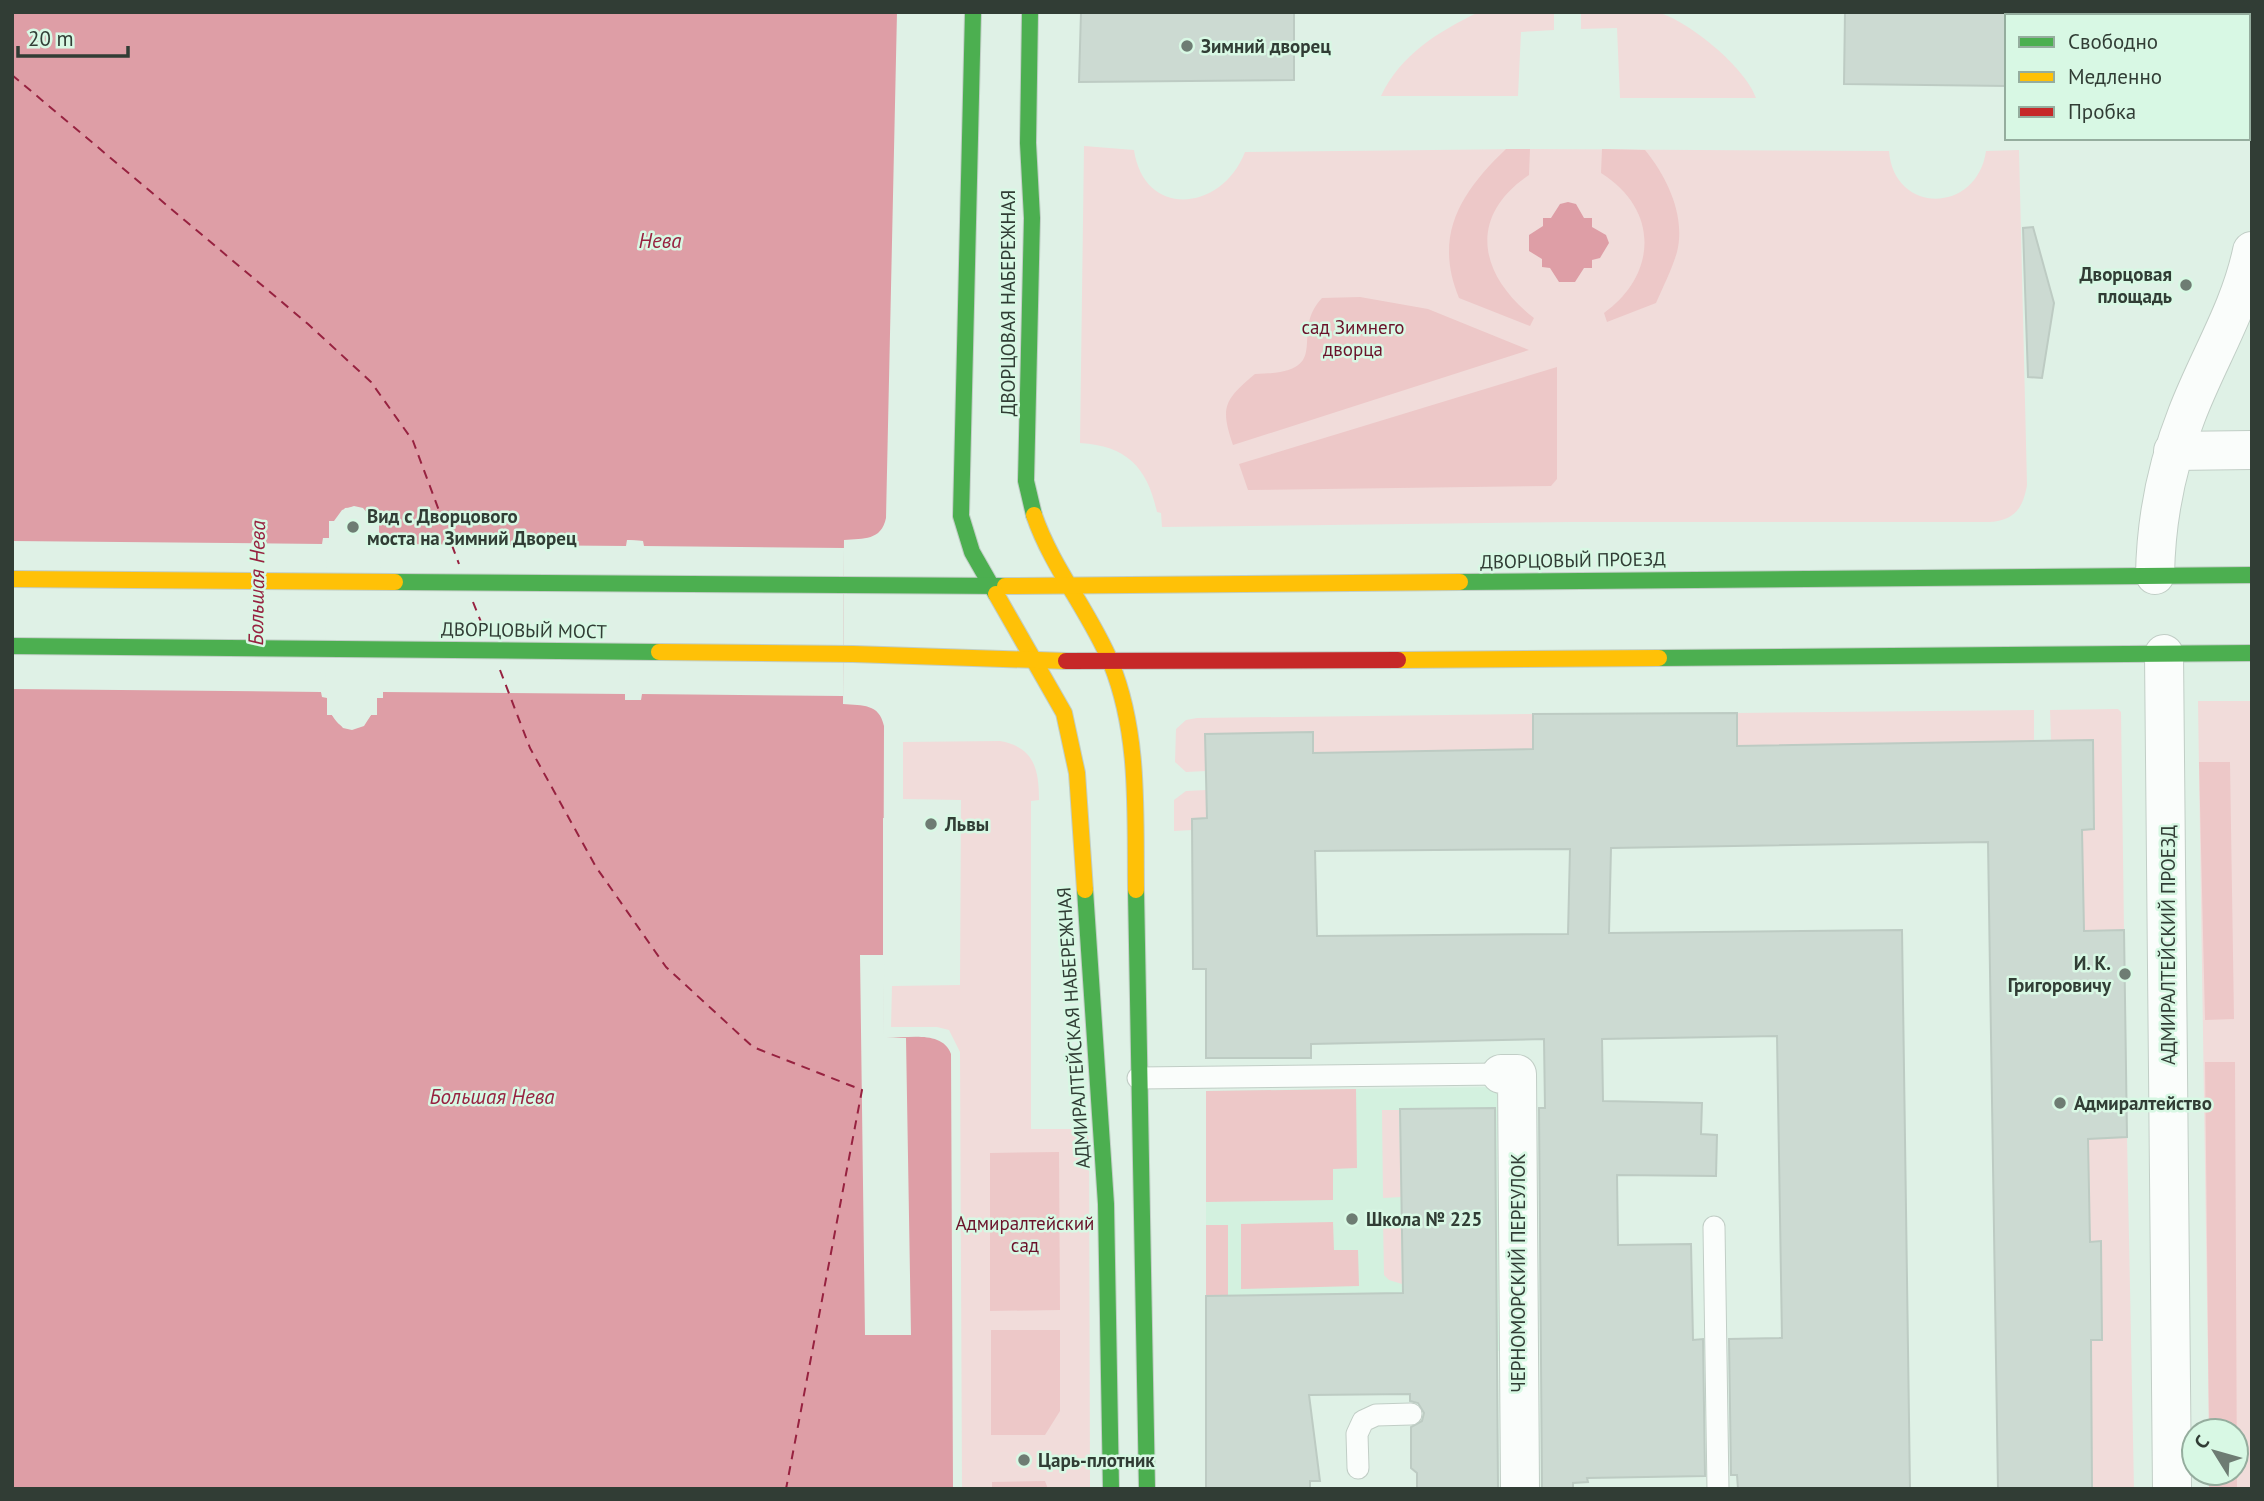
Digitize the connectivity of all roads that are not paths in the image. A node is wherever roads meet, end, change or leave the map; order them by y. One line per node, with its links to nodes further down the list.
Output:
1 (973, 12): 10 (main road, ДВОРЦОВАЯ НАБЕРЕЖНАЯ)
2 (1030, 12): 9 (main road, ДВОРЦОВАЯ НАБЕРЕЖНАЯ)
3 (2252, 251): 5 (street)
4 (2252, 450): 5 (street)
5 (2173, 451): 6 (street)
6 (2155, 575): 7 (main road); 9 (main road, ДВОРЦОВЫЙ ПРОЕЗД)
7 (2252, 575)
8 (12, 579): 10 (main road)
9 (1068, 585): 10 (main road, ДВОРЦОВЫЙ ПРОЕЗД); 15 (main road)
10 (991, 586): 14 (main road, АДМИРАЛТЕЙСКАЯ НАБЕРЕЖНАЯ)
11 (12, 646): 14 (main road, ДВОРЦОВЫЙ МОСТ)
12 (2252, 653): 13 (main road)
13 (2164, 654): 15 (main road); 25 (street, АДМИРАЛТЕЙСКИЙ ПРОЕЗД)
14 (1035, 661): 15 (main road); 21 (main road, АДМИРАЛТЕЙСКАЯ НАБЕРЕЖНАЯ)
15 (1110, 661): 17 (main road)
16 (1501, 1074): 17 (lane); 23 (street, ЧЕРНОМОРСКИЙ ПЕРЕУЛОК)
17 (1138, 1077): 22 (main road)
18 (1714, 1227): 24 (lane)
19 (1411, 1414): 20 (lane)
20 (1357, 1468)
21 (1111, 1489)
22 (1147, 1489)
23 (1520, 1489)
24 (1718, 1489)
25 (2172, 1489)

